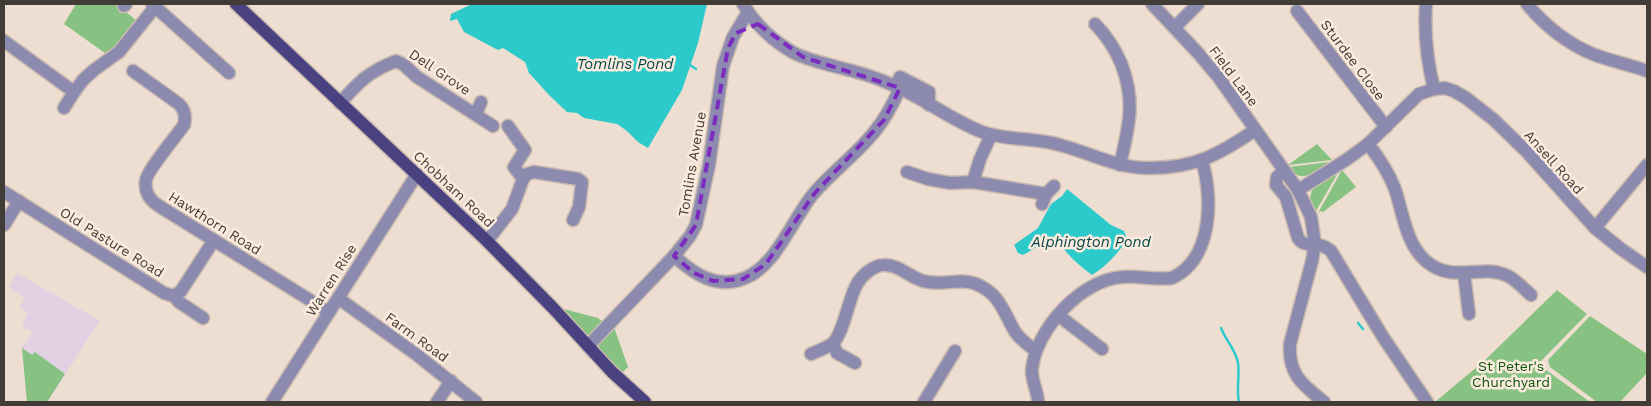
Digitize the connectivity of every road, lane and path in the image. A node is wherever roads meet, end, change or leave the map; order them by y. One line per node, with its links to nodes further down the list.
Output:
1 (236, 4): 20 (main road, Chobham Road)
2 (1152, 4): 11 (street, Field Lane)
3 (1198, 4): 11 (street)
4 (1426, 4): 18 (street)
5 (1527, 4): 14 (street)
6 (154, 5): 16 (street); 19 (street)
7 (746, 8): 9 (street); 12 (street, Tomlins Avenue)
8 (1297, 11): 24 (street, Sturdee Close)
9 (758, 24): 12 (street); 17 (street)
10 (1095, 24): 29 (street)
11 (1175, 28): 25 (street, Field Lane)
12 (736, 34): 46 (street, Tomlins Avenue)
13 (4, 41): 19 (street)
14 (1647, 70)
15 (133, 71): 43 (street, Hawthorn Road)
16 (229, 73)
17 (898, 84): 26 (street); 46 (street)
18 (1434, 89): 24 (street); 42 (street, Ansell Road)
19 (74, 92): 21 (street)
20 (340, 103): 22 (street, Dell Grove); 33 (main road, Chobham Road)
21 (64, 108)
22 (493, 126)
23 (508, 126): 34 (street)
24 (1386, 127): 27 (street)
25 (1256, 130): 28 (street); 32 (street, Field Lane)
26 (991, 135): 29 (street); 35 (street)
27 (1368, 144): 36 (street); 48 (street)
28 (1202, 161): 29 (street); 54 (street)
29 (1120, 165)
30 (1647, 165): 42 (street)
31 (908, 171): 35 (street)
32 (1284, 171): 36 (street, Field Lane); 45 (street)
33 (417, 174): 44 (main road, Chobham Road); 51 (street, Warren Rise)
34 (523, 179): 40 (street); 44 (street)
35 (973, 182): 38 (street)
36 (1298, 190): 45 (street, Field Lane)
37 (4, 192): 39 (street, Old Pasture Road)
38 (1047, 194)
39 (19, 201): 41 (street); 49 (street, Old Pasture Road)
40 (573, 220)
41 (4, 225)
42 (1595, 228): 47 (street, Ansell Road)
43 (214, 240): 49 (street); 52 (street, Hawthorn Road)
44 (487, 241): 57 (main road, Chobham Road)
45 (1315, 244): 70 (street, Field Lane); 71 (street)
46 (674, 256): 57 (street, Tomlins Avenue)
47 (1647, 267)
48 (1464, 273): 50 (street); 53 (street)
49 (174, 296): 55 (street, Old Pasture Road)
50 (1531, 296)
51 (338, 298): 52 (street, Warren Rise); 63 (street, Farm Road)
52 (329, 312): 65 (street, Warren Rise)
53 (1469, 314)
54 (1058, 315): 58 (street); 60 (street)
55 (203, 318)
56 (833, 343): 60 (street); 61 (street); 62 (street)
57 (588, 346): 68 (main road, Chobham Road)
58 (1104, 347)
59 (955, 351): 69 (street)
60 (1036, 351): 64 (street)
61 (811, 354)
62 (856, 363)
63 (451, 381): 66 (street); 67 (street, Farm Road)
64 (1038, 400)
65 (272, 402)
66 (437, 402)
67 (476, 402)
68 (645, 402)
69 (924, 402)
70 (1324, 402)
71 (1427, 402)

